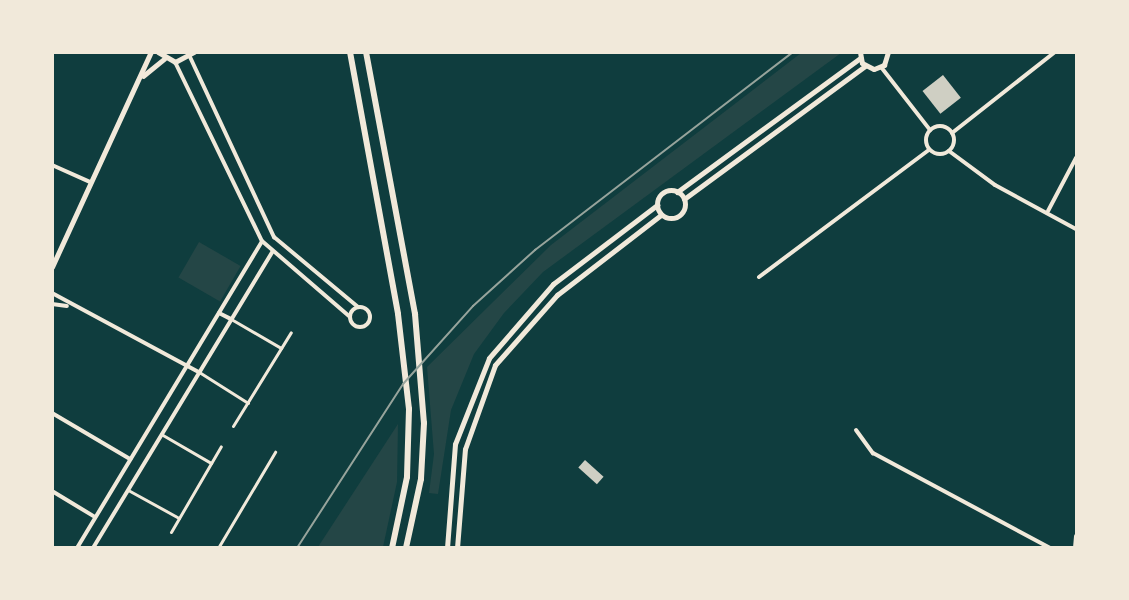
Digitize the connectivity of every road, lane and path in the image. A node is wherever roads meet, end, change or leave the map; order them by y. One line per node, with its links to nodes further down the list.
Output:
1 (151, 52): 13 (street)
2 (158, 52): 9 (main road)
3 (350, 52): 60 (main road)
4 (366, 52): 61 (main road)
5 (888, 52): 12 (main road)
6 (1055, 52): 15 (street)
7 (192, 55): 10 (main road); 34 (street)
8 (860, 55): 11 (main road); 21 (main road)
9 (164, 59): 10 (main road); 13 (street)
10 (175, 62): 27 (street)
11 (865, 66): 12 (main road); 22 (main road)
12 (881, 67): 14 (street)
13 (140, 80): 20 (street)
14 (930, 130): 15 (street); 16 (street)
15 (952, 133): 17 (street)
16 (929, 150): 17 (street); 30 (street)
17 (949, 151): 24 (street)
18 (1077, 158): 24 (street)
19 (52, 165): 20 (street)
20 (90, 182): 29 (street)
21 (677, 192): 22 (main road); 23 (main road)
22 (684, 199): 25 (main road)
23 (657, 205): 25 (main road); 62 (main road)
24 (1048, 211): 26 (street)
25 (662, 215): 63 (main road)
26 (1077, 229)
27 (262, 241): 28 (street); 35 (street)
28 (272, 252): 36 (street); 37 (street)
29 (52, 267)
30 (759, 277)
31 (52, 293): 33 (street)
32 (52, 304): 33 (street)
33 (67, 306): 40 (street)
34 (357, 307): 36 (street); 36 (street)
35 (219, 312): 37 (street); 40 (street)
36 (350, 317)
37 (231, 318): 39 (street); 41 (street)
38 (291, 332): 39 (street)
39 (281, 348): 42 (street)
40 (187, 365): 41 (street); 49 (street)
41 (199, 372): 42 (street); 46 (street)
42 (248, 403): 44 (street)
43 (52, 413): 49 (street)
44 (233, 426)
45 (856, 430): 64 (street)
46 (161, 434): 50 (street); 51 (street)
47 (221, 446): 50 (street)
48 (275, 452): 59 (street)
49 (130, 459): 53 (street)
50 (211, 463): 54 (street)
51 (128, 489): 54 (street); 57 (street)
52 (52, 490): 53 (street)
53 (95, 517): 58 (street)
54 (179, 518): 55 (street)
55 (171, 532)
56 (1077, 536): 65 (street)
57 (95, 547)
58 (77, 548)
59 (218, 548)
60 (392, 548)
61 (406, 548)
62 (447, 548)
63 (457, 548)
64 (1050, 548)
65 (1075, 548)

